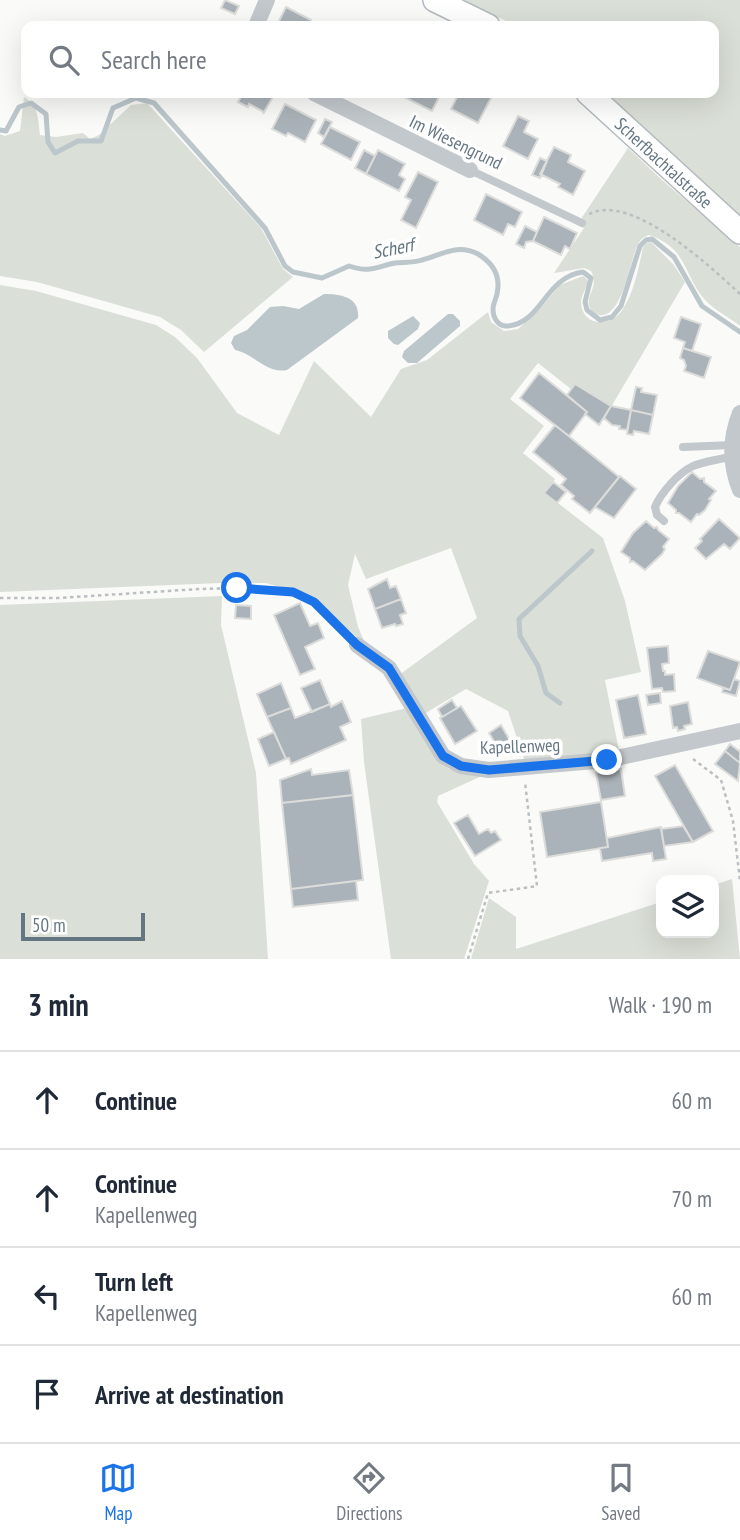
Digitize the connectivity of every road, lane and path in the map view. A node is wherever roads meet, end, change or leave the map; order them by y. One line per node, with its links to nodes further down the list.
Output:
1 (267, 0): 3 (street)
2 (435, 0): 4 (main road)
3 (258, 21)
4 (478, 21)
5 (324, 98): 7 (street, Im Wiesengrund)
6 (593, 98): 9 (main road, Scherfbachtalstraße)
7 (470, 170): 8 (lane, Im Wiesengrund)
8 (582, 223): 10 (path)
9 (740, 232)
10 (740, 294)
11 (740, 413): 13 (street)
12 (683, 447): 13 (lane)
13 (732, 451): 14 (street); 15 (lane)
14 (740, 489)
15 (664, 521)
16 (0, 598): 17 (path)
17 (357, 645): 20 (street, Kapellenweg)
18 (740, 731): 19 (street, Kapellenweg)
19 (689, 742): 20 (street, Kapellenweg); 21 (path)
20 (523, 768): 22 (path)
21 (740, 881)
22 (468, 959)

